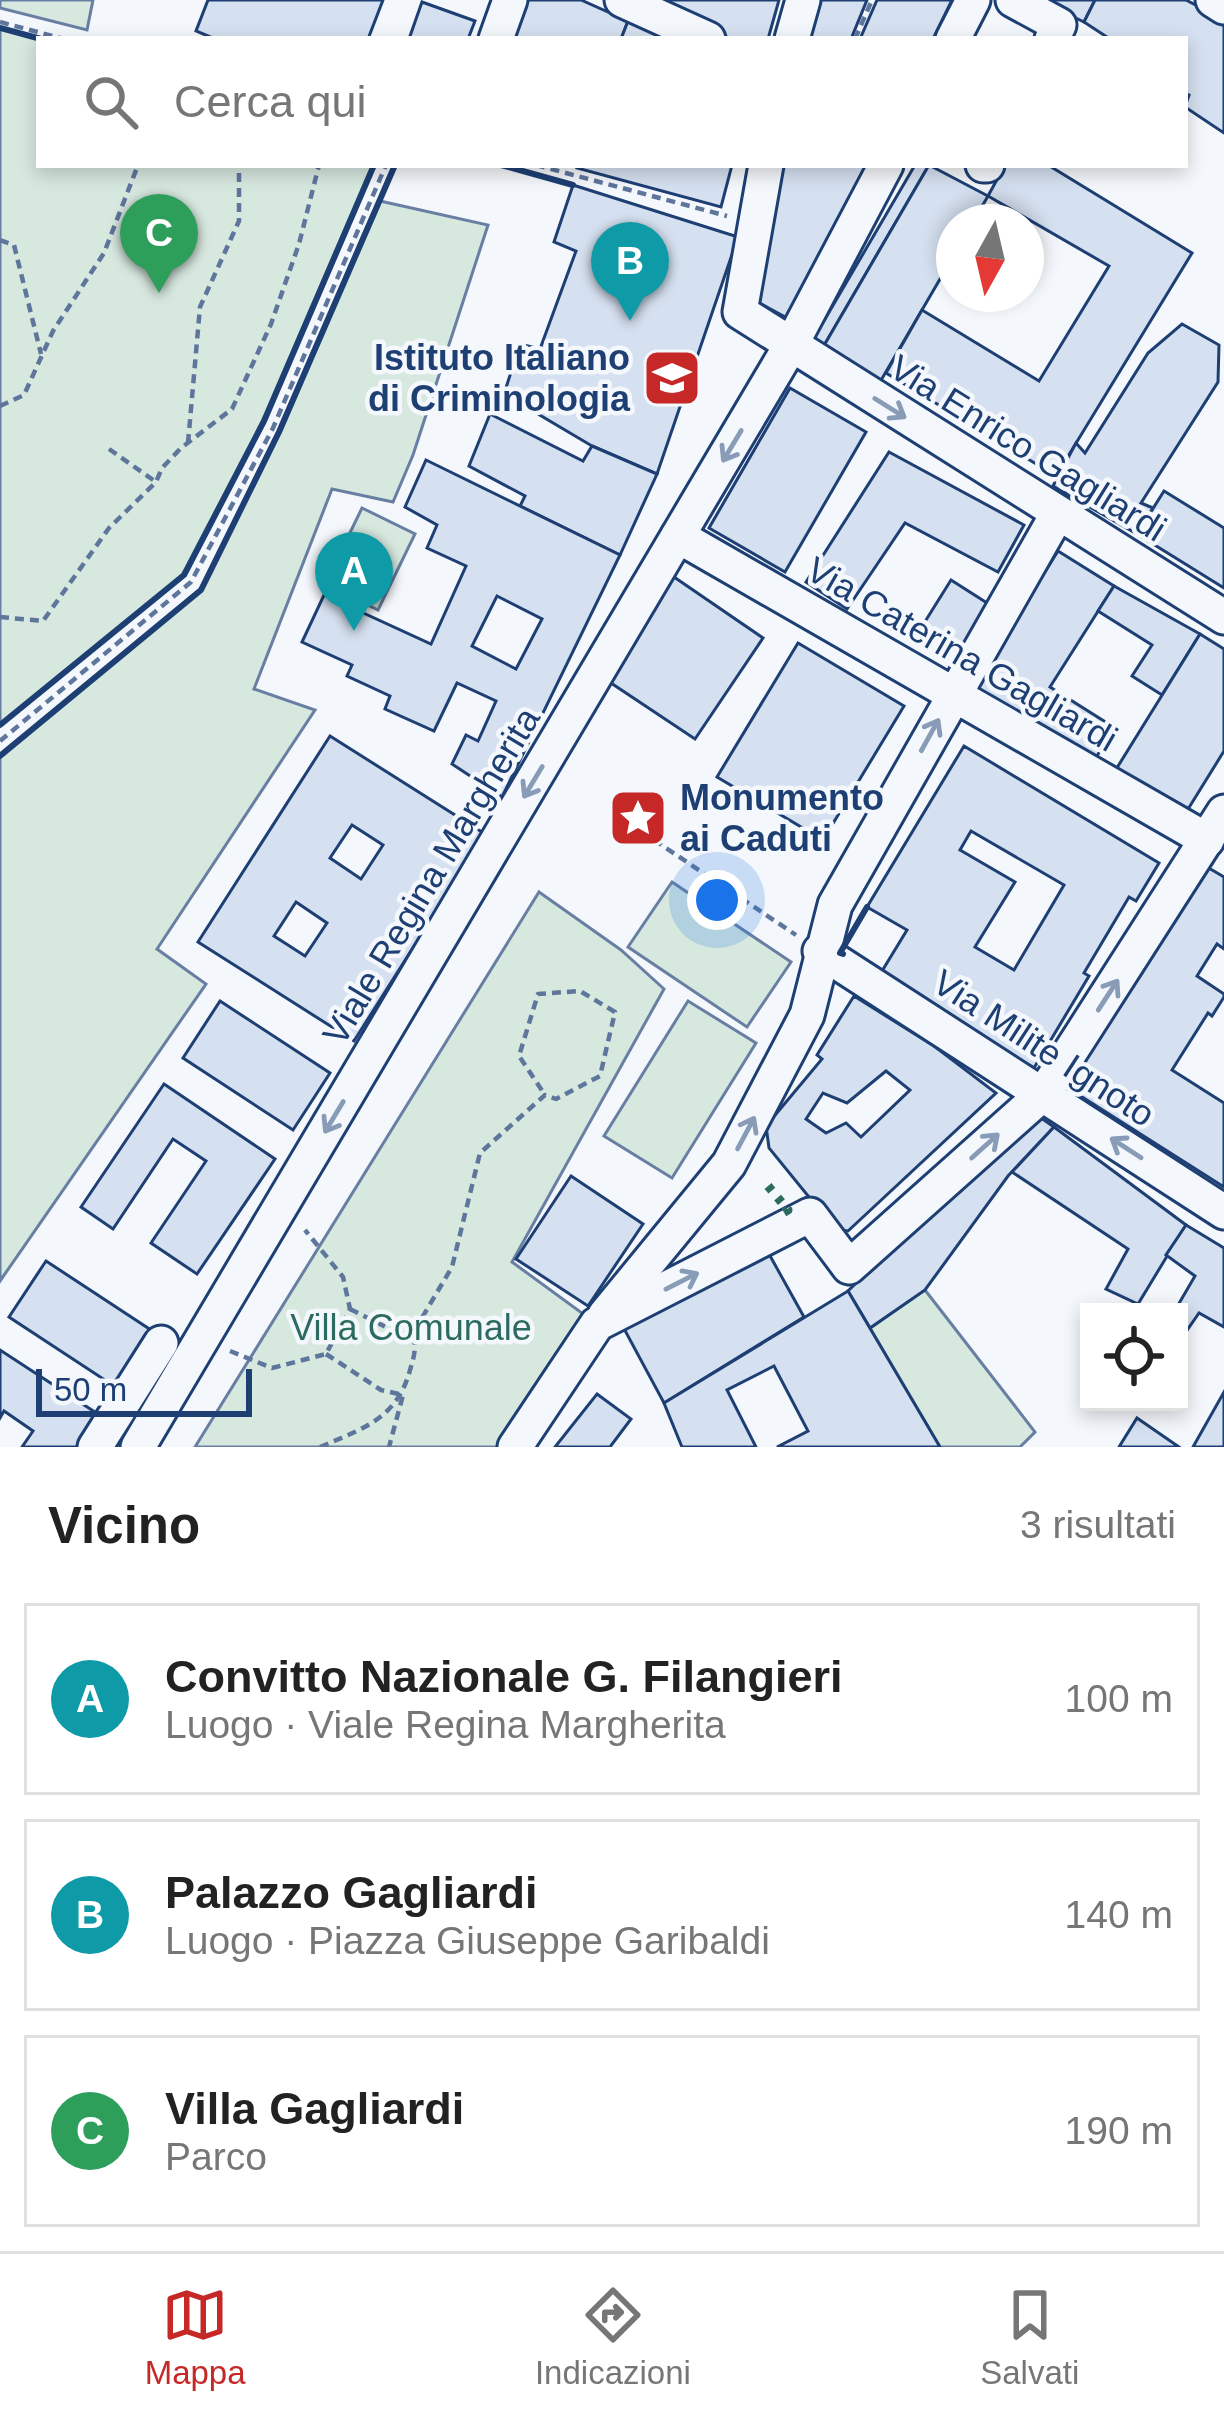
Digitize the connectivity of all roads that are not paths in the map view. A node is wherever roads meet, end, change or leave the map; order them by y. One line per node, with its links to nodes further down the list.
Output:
1 (510, 0): 8 (street)
2 (622, 0): 9 (street)
3 (803, 0): 10 (street)
4 (973, 0): 11 (street)
5 (1013, 0): 12 (street)
6 (1214, 0): 7 (street)
7 (1224, 7)
8 (497, 36)
9 (701, 36)
10 (793, 36)
11 (954, 36)
12 (1054, 36)
13 (765, 168): 15 (street, Via Enrico Gagliardi)
14 (884, 168): 15 (street, Viale Regina Margherita)
15 (791, 345): 16 (street, Via Enrico Gagliardi, one-way to 16); 17 (street, Viale Regina Margherita, one-way to 17)
16 (1058, 513): 18 (street, Via Enrico Gagliardi); 19 (street)
17 (678, 536): 19 (street, Via Caterina Gagliardi); 27 (street, Viale Regina Margherita, one-way to 27)
18 (1224, 616)
19 (953, 694): 20 (street, Via Caterina Gagliardi); 21 (street, one-way to 19)
20 (1213, 843): 22 (street, one-way to 20)
21 (820, 951): 22 (street, Via Milite Ignoto); 24 (street, one-way to 21)
22 (1044, 1093): 23 (street, Via Milite Ignoto, one-way to 22); 24 (street, one-way to 22)
23 (1224, 1212)
24 (597, 1324): 28 (street)
25 (161, 1343): 26 (street)
26 (94, 1447)
27 (138, 1447)
28 (515, 1447)

